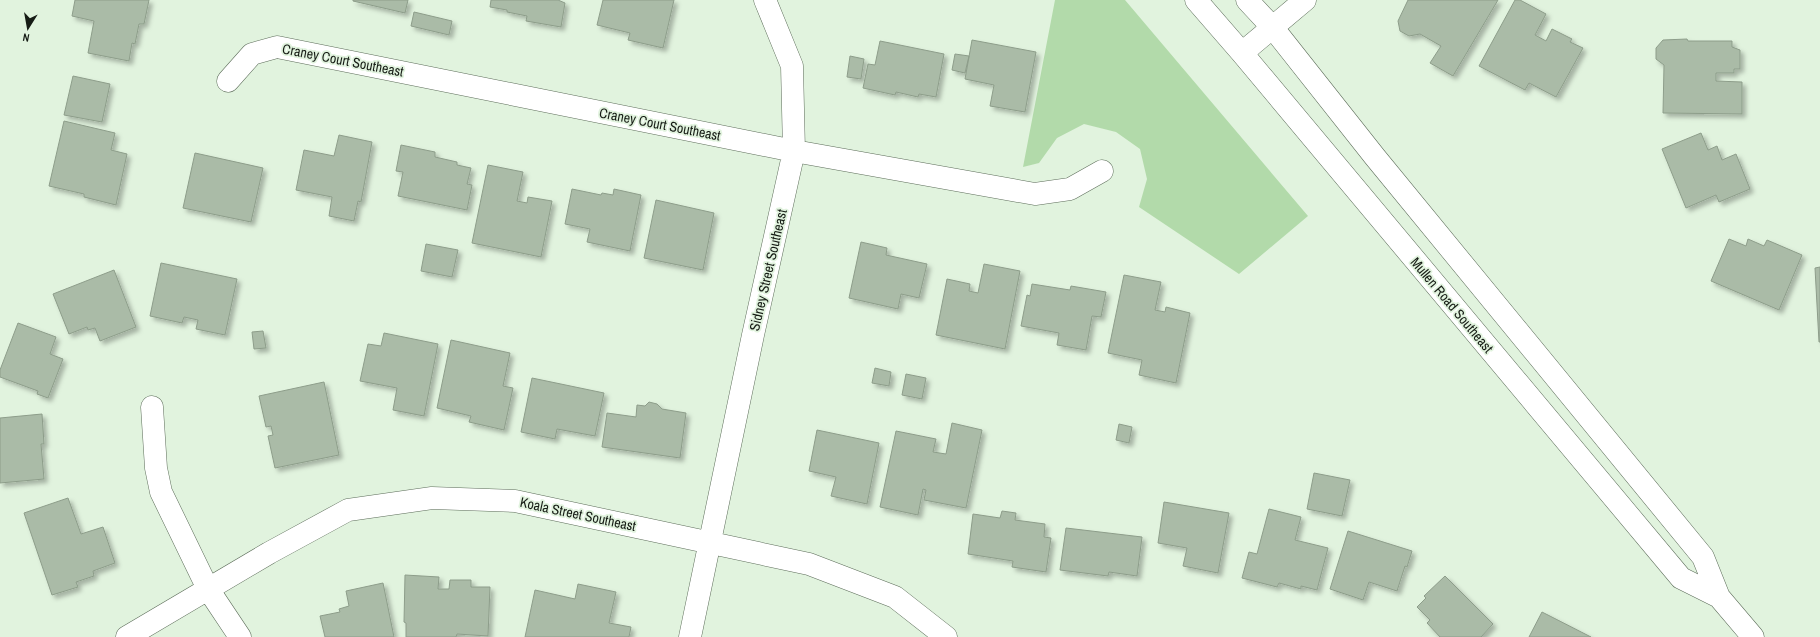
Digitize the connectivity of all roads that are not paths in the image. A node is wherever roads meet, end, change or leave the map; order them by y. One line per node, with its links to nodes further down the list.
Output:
1 (766, 0): 8 (street, Sidney Street Southeast)
2 (1247, 0): 5 (street, Mullen Road Southeast)
3 (1305, 0): 5 (street)
4 (1201, 2): 6 (street, Mullen Road Southeast)
5 (1273, 28): 6 (street); 13 (street, Mullen Road Southeast)
6 (1242, 53): 13 (street, Mullen Road Southeast)
7 (228, 82): 8 (street, Craney Court Southeast)
8 (794, 151): 9 (street, Craney Court Southeast); 11 (street, Sidney Street Southeast)
9 (1102, 171)
10 (152, 407): 12 (street)
11 (710, 542): 12 (street, Koala Street Southeast); 16 (street, Sidney Street Southeast); 17 (street, Koala Street Southeast)
12 (208, 589): 14 (street, Koala Street Southeast); 15 (street)
13 (1719, 597): 18 (street, Mullen Road Southeast)
14 (127, 637)
15 (240, 637)
16 (690, 637)
17 (946, 637)
18 (1753, 637)

